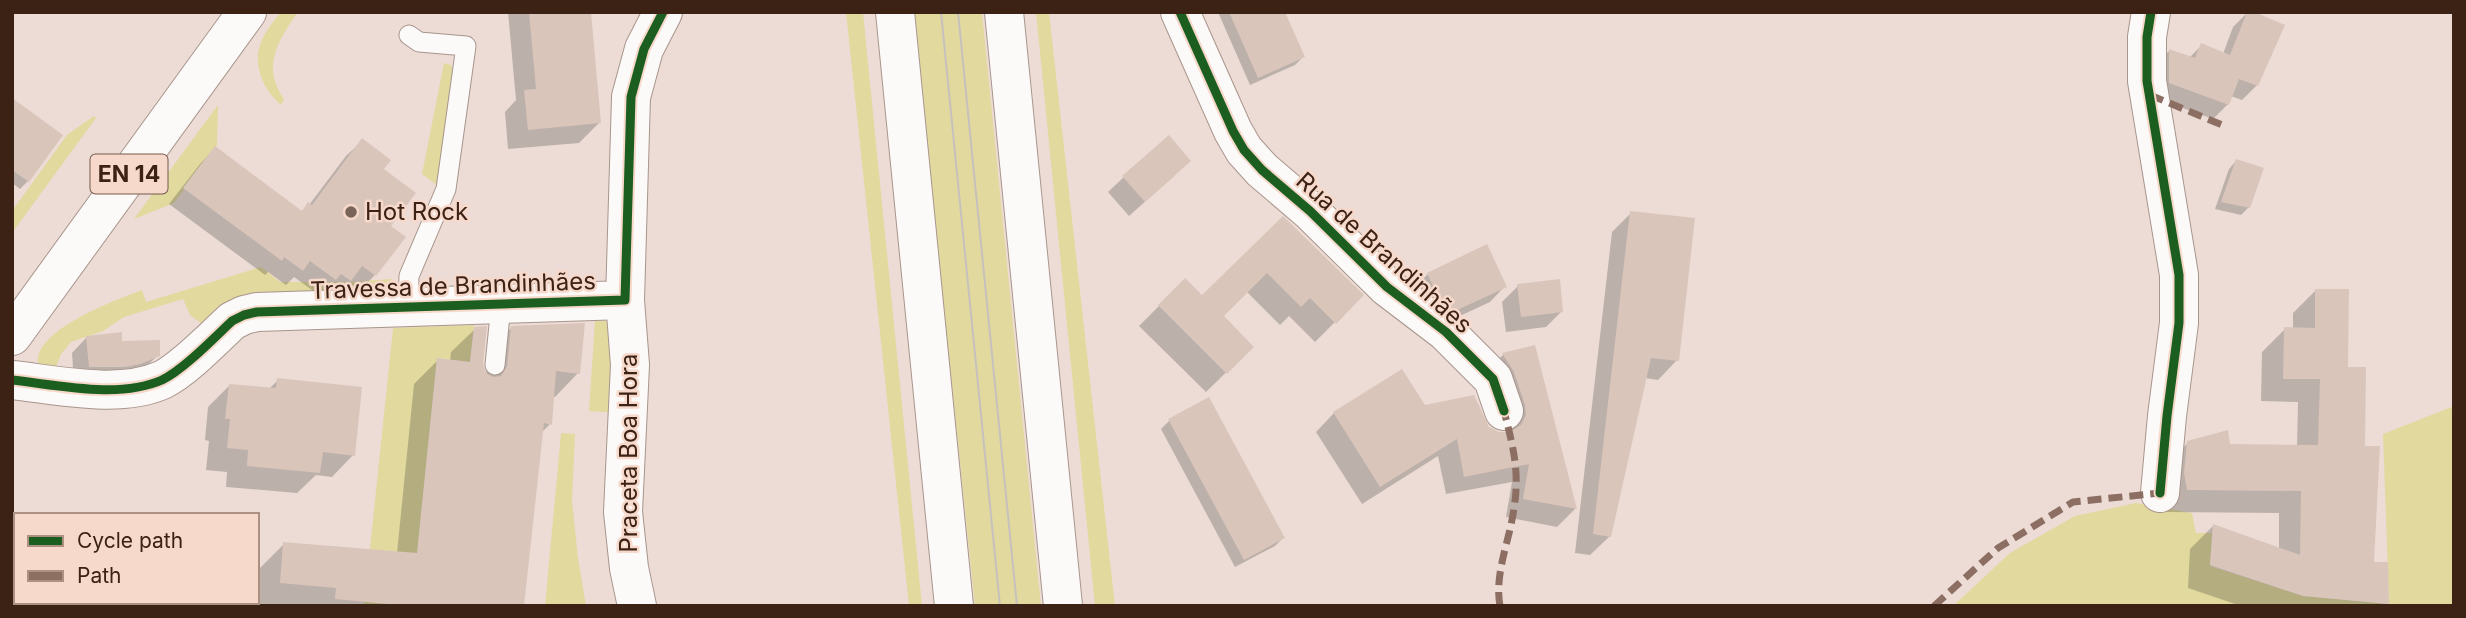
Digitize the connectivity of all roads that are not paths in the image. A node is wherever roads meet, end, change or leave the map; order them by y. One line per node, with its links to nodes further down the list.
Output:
1 (222, 12): 10 (main road, EN 14)
2 (247, 12): 13 (main road, EN 14)
3 (663, 12): 9 (main road, Travessa de Brandinhães)
4 (895, 12): 19 (main road)
5 (1004, 12): 20 (main road)
6 (1180, 12): 16 (main road, Rua de Brandinhães)
7 (2151, 12): 17 (main road)
8 (409, 35): 12 (lane)
9 (625, 300): 11 (main road, Travessa de Brandinhães); 18 (main road, Praceta Boa Hora)
10 (12, 301)
11 (501, 305): 12 (main road, Travessa de Brandinhães); 14 (lane)
12 (396, 308): 15 (main road, Travessa de Brandinhães)
13 (12, 336)
14 (495, 365)
15 (12, 380)
16 (1504, 411)
17 (2160, 493)
18 (637, 606)
19 (954, 606)
20 (1063, 606)

